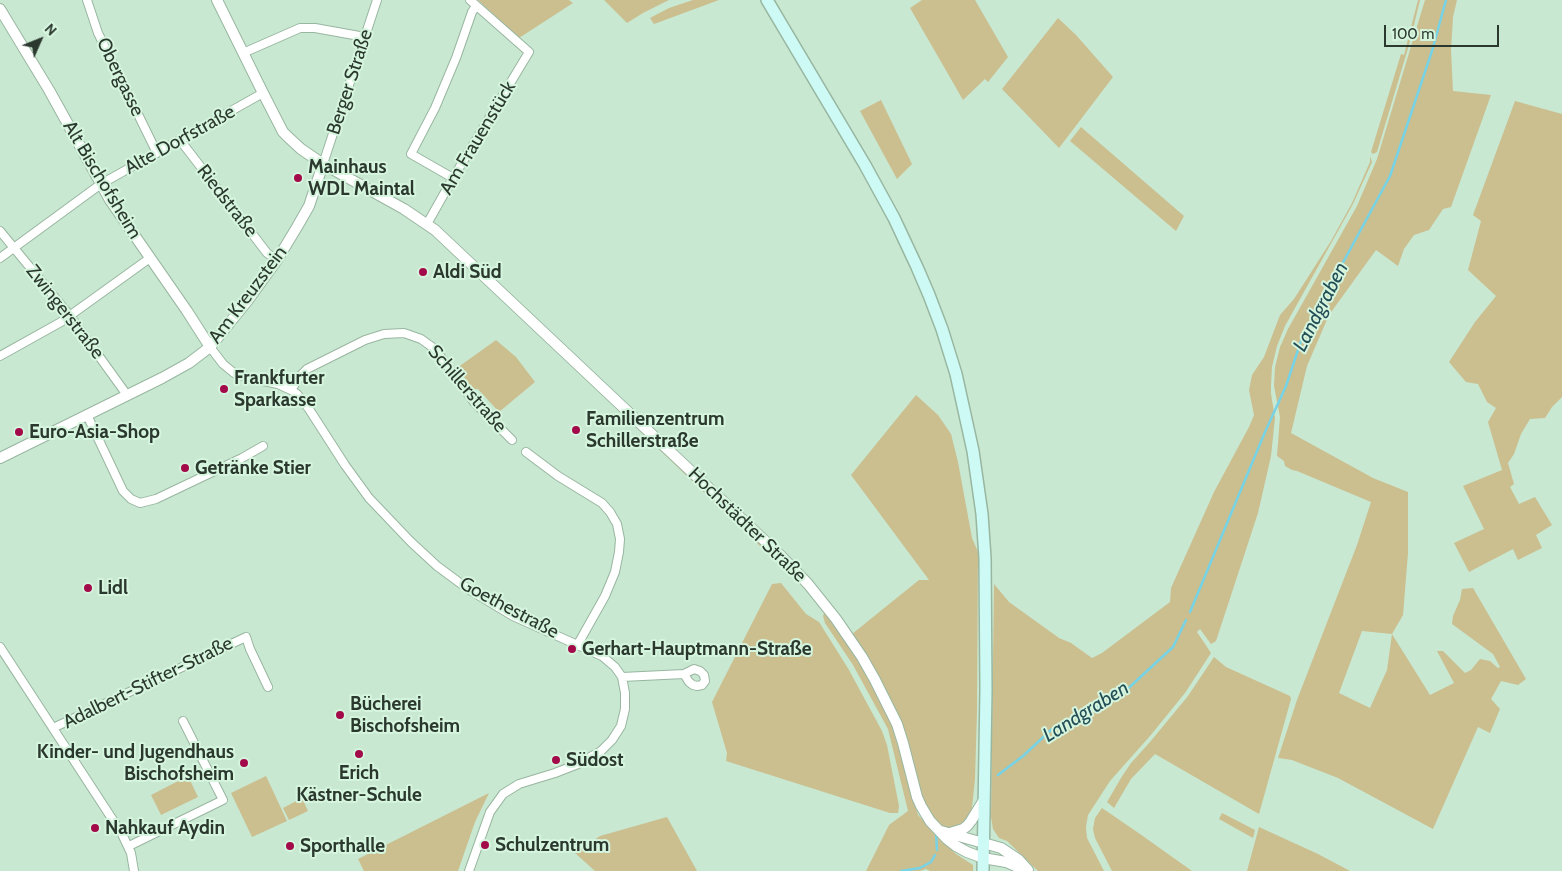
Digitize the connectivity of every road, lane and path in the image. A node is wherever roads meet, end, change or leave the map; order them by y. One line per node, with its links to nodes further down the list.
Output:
1 (87, 0): 11 (street, Obergasse)
2 (217, 0): 8 (street, Hochstädter Straße)
3 (377, 0): 7 (street, Berger Straße)
4 (767, 0): 38 (main road)
5 (473, 3): 13 (street); 13 (street, Am Frauenstück)
6 (0, 9): 14 (street, Alt Bischofsheim)
7 (365, 37): 8 (street); 12 (street, Berger Straße)
8 (243, 53): 9 (street, Hochstädter Straße)
9 (263, 93): 10 (street, Alte Dorfstraße); 12 (street, Hochstädter Straße)
10 (180, 140): 11 (street, Alte Dorfstraße); 20 (street, Riedstraße)
11 (157, 153): 14 (street, Alte Dorfstraße)
12 (323, 164): 15 (street, Hochstädter Straße); 20 (street, Am Kreuzstein)
13 (453, 178): 15 (street, Am Frauenstück)
14 (101, 184): 17 (street, Alte Dorfstraße); 19 (street, Alt Bischofsheim)
15 (427, 224): 39 (street, Hochstädter Straße)
16 (0, 231): 17 (street, Zwingerstraße)
17 (14, 248): 18 (street, Alte Dorfstraße); 21 (street, Zwingerstraße)
18 (0, 258)
19 (150, 258): 21 (street); 22 (street, Alt Bischofsheim)
20 (277, 260): 22 (street, Am Kreuzstein)
21 (70, 316): 23 (street); 25 (street, Zwingerstraße)
22 (210, 347): 24 (street, Goethestraße); 25 (street, Am Kreuzstein)
23 (0, 356)
24 (291, 390): 27 (street, Schillerstraße); 31 (street, Goethestraße)
25 (127, 395): 26 (street, Am Kreuzstein)
26 (87, 415): 28 (street); 30 (street, Am Kreuzstein)
27 (512, 440)
28 (263, 446)
29 (526, 452): 31 (street)
30 (0, 458)
31 (578, 644): 34 (street, Goethestraße)
32 (0, 647): 37 (street)
33 (684, 674): 34 (street)
34 (622, 677): 45 (street)
35 (268, 687): 37 (street, Adalbert-Stifter-Straße)
36 (183, 721): 41 (street)
37 (53, 728): 41 (street)
38 (984, 800): 39 (street); 40 (main road)
39 (945, 832): 40 (street); 42 (street, Hochstädter Straße)
40 (983, 842): 42 (main road); 48 (street)
41 (129, 846): 44 (street)
42 (983, 858): 43 (street, Hochstädter Straße); 46 (main road)
43 (1013, 865): 47 (street); 48 (street, Hochstädter Straße)
44 (134, 871)
45 (469, 871)
46 (983, 871)
47 (998, 871)
48 (1028, 871)

